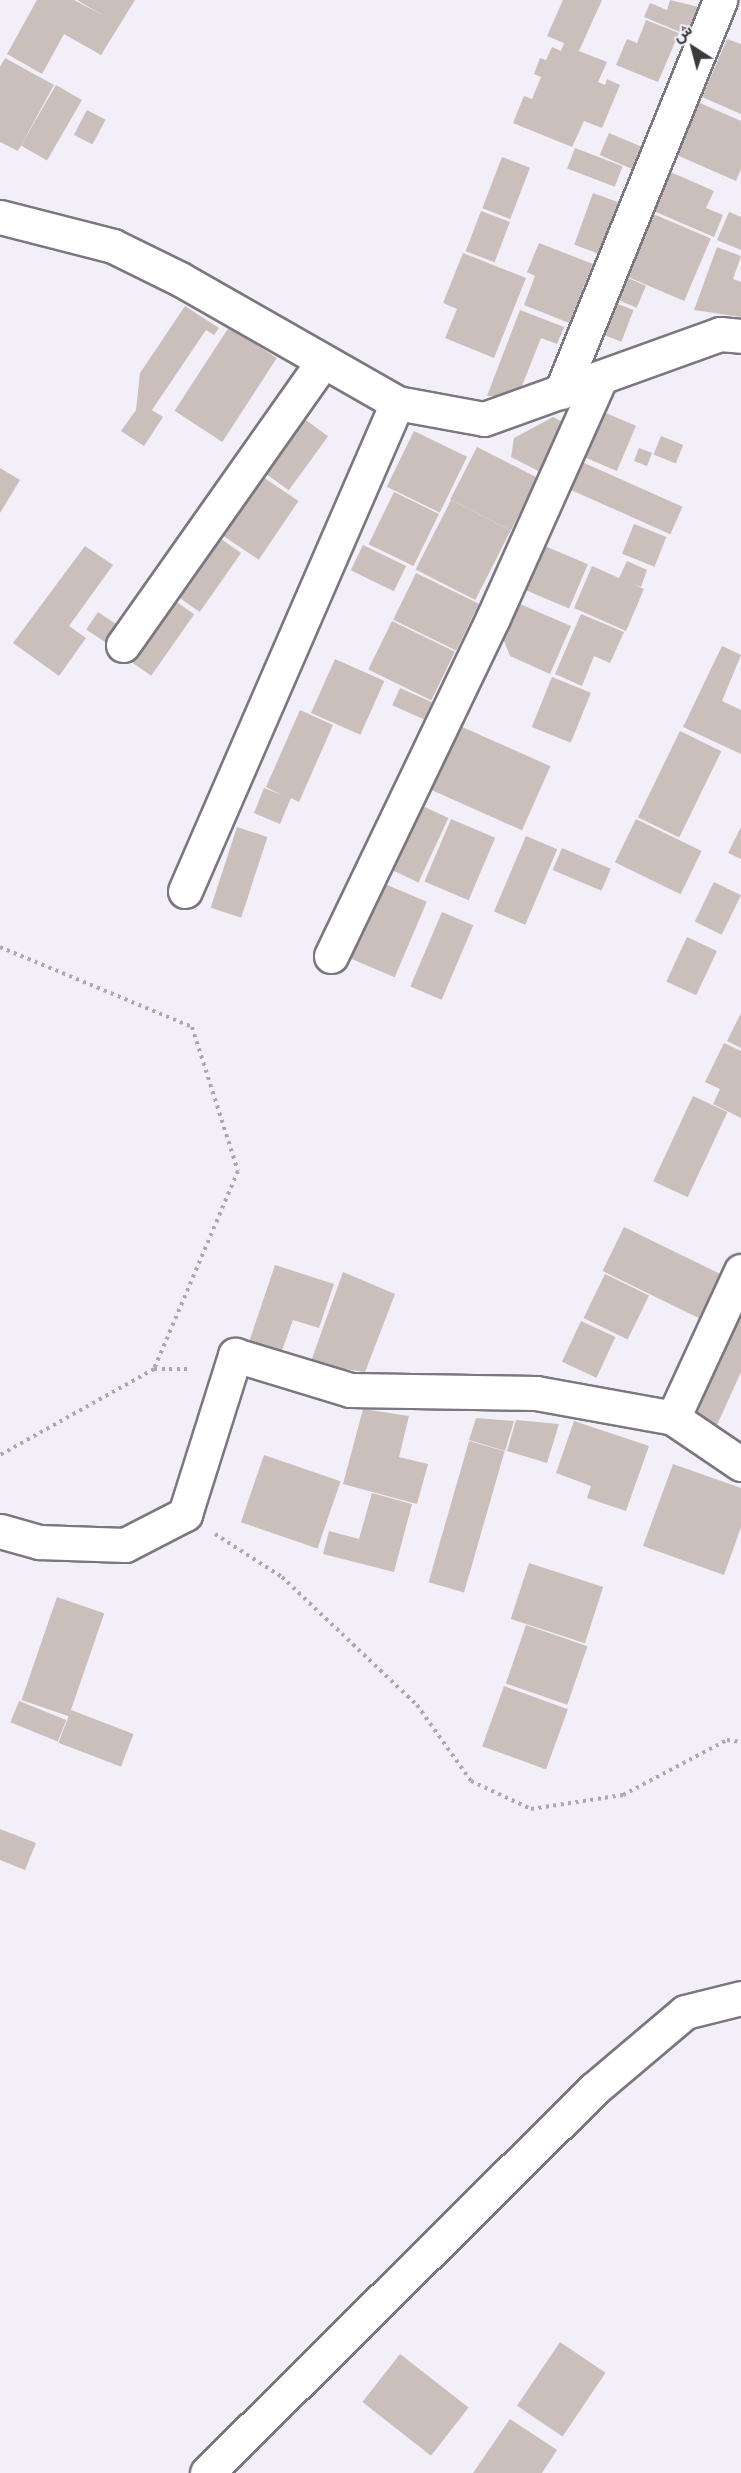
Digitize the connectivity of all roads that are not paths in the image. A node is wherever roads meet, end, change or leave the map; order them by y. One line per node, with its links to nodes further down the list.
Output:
1 (720, 0): 6 (street)
2 (0, 217): 4 (street)
3 (741, 336): 5 (street)
4 (322, 363): 7 (street); 8 (street)
5 (600, 379): 6 (street); 10 (street)
6 (561, 393): 7 (street)
7 (397, 403): 9 (street)
8 (123, 645)
9 (184, 891)
10 (331, 956)
11 (741, 1271): 12 (street)
12 (673, 1418): 13 (street); 14 (street)
13 (741, 1464)
14 (0, 1531)
15 (741, 1998): 16 (street)
16 (210, 2472)

